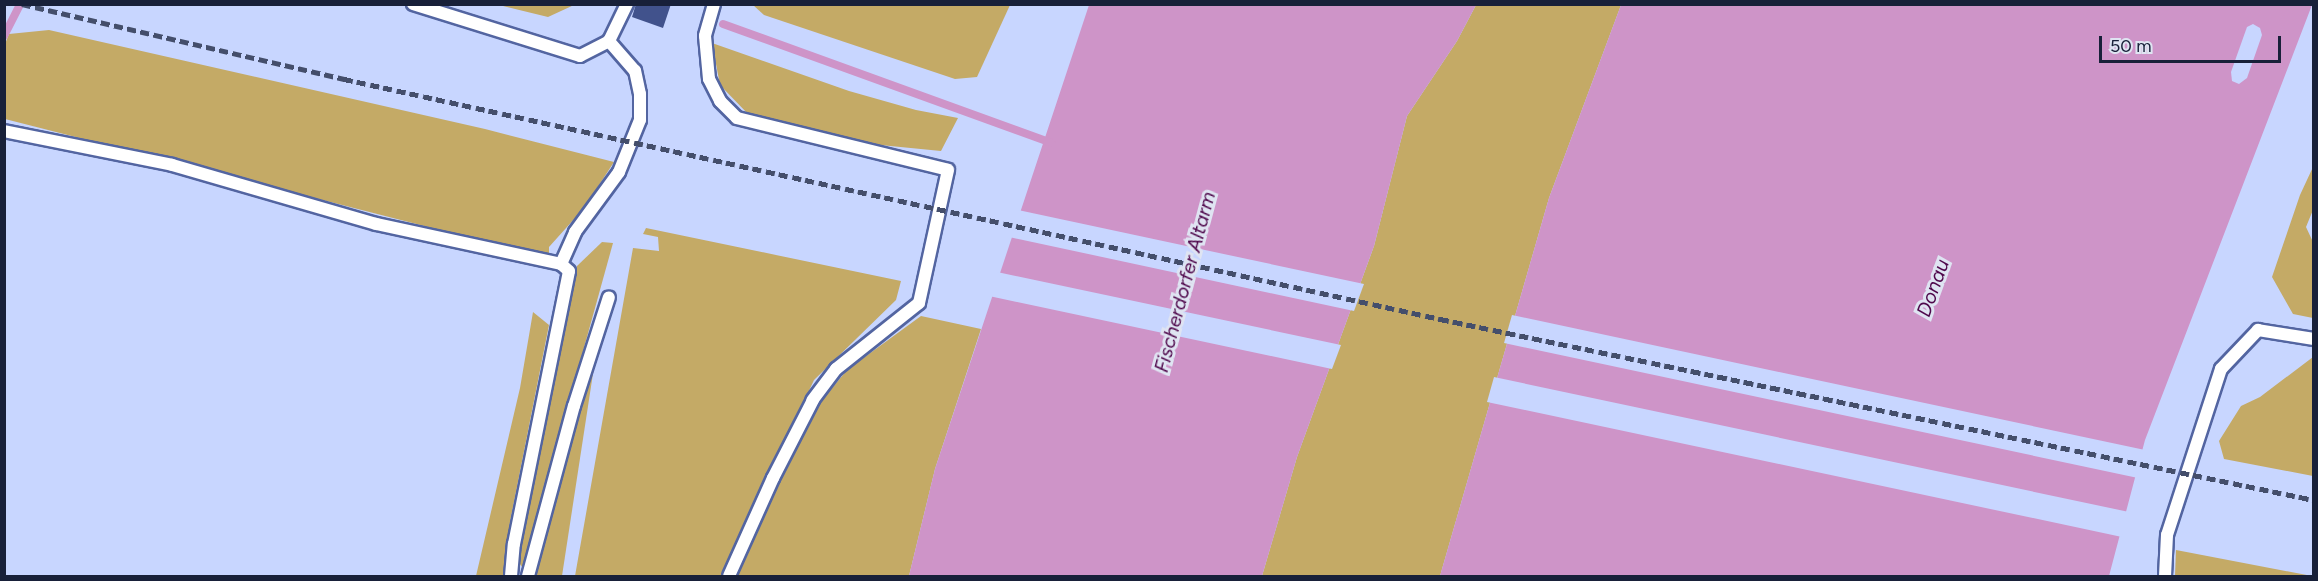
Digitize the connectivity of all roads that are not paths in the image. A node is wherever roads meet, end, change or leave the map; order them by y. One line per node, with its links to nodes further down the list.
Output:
1 (413, 4): 4 (lane)
2 (714, 4): 11 (lane)
3 (625, 11): 4 (lane)
4 (609, 41): 6 (lane)
5 (4, 131): 6 (lane)
6 (561, 264): 9 (lane)
7 (609, 297): 10 (lane)
8 (2313, 339): 12 (lane)
9 (511, 576)
10 (528, 576)
11 (729, 576)
12 (2164, 576)

